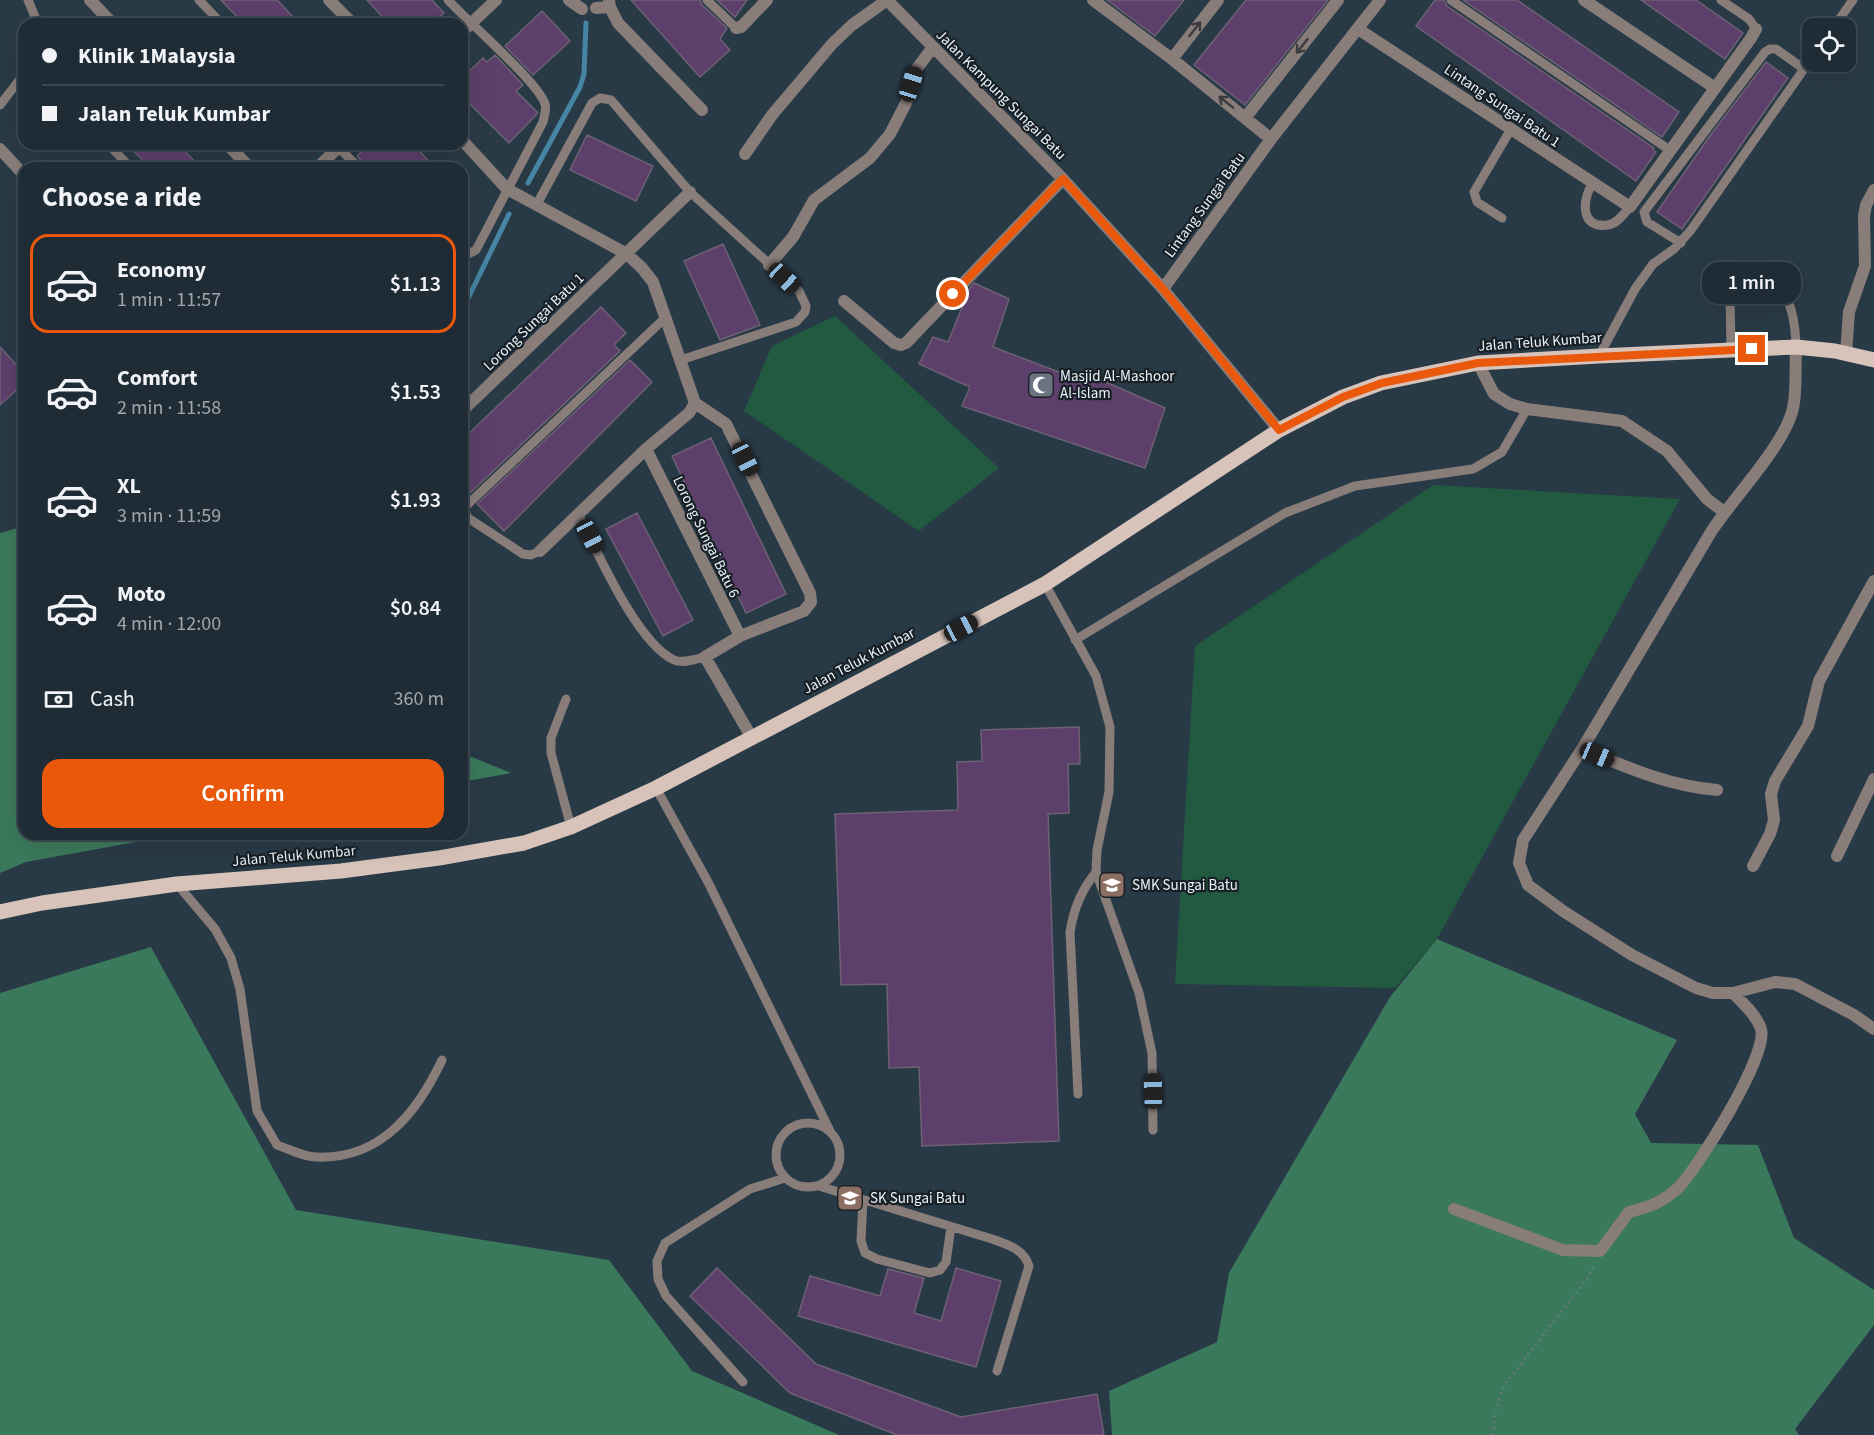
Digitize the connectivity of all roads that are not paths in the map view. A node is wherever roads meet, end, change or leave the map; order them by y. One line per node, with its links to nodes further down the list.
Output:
1 (28, 0): 22 (lane)
2 (90, 0): 23 (street)
3 (199, 0): 24 (lane)
4 (329, 0): 25 (street)
5 (448, 0): 26 (lane)
6 (496, 0): 28 (street)
7 (569, 0): 21 (street)
8 (707, 0): 29 (lane)
9 (766, 0): 29 (street)
10 (887, 0): 33 (street, Jalan Kampung Sungai Batu); 51 (street)
11 (1218, 0): 34 (street, one-way to 11)
12 (1338, 0): 41 (street, one-way to 41)
13 (1380, 0): 30 (street, Lintang Sungai Batu)
14 (1451, 0): 50 (lane)
15 (1584, 0): 38 (street)
16 (1721, 0): 31 (lane)
17 (1853, 0): 27 (lane)
18 (1095, 1): 34 (street)
19 (609, 4): 20 (street); 40 (street)
20 (596, 8)
21 (582, 9)
22 (36, 18)
23 (107, 18)
24 (216, 18)
25 (346, 18)
26 (460, 18)
27 (1840, 18)
28 (468, 26)
29 (736, 28)
30 (1358, 29): 42 (street, Lintang Sungai Batu 1); 43 (street, Lintang Sungai Batu)
31 (1756, 29): 38 (street)
32 (468, 30): 59 (lane)
33 (933, 47): 57 (street, Jalan Kampung Sungai Batu); 68 (street)
34 (1172, 59): 41 (street, one-way to 34)
35 (1802, 68): 65 (lane)
36 (1802, 72): 65 (lane)
37 (18, 82): 39 (lane)
38 (1715, 88): 50 (street)
39 (0, 105)
40 (702, 110)
41 (1245, 118): 43 (street)
42 (1511, 129): 58 (street, Lintang Sungai Batu 1); 64 (lane)
43 (1271, 139): 69 (street, Lintang Sungai Batu)
44 (468, 147): 59 (street)
45 (0, 149): 56 (street)
46 (114, 150): 52 (lane)
47 (233, 150): 53 (street)
48 (334, 150): 54 (street)
49 (343, 150): 55 (lane)
50 (1671, 151): 63 (street)
51 (744, 154)
52 (125, 162)
53 (244, 162)
54 (323, 162)
55 (354, 162)
56 (18, 168)
57 (1063, 179): 69 (street, Jalan Kampung Sungai Batu); 70 (street)
58 (1592, 184): 63 (street, Lintang Sungai Batu 1); 63 (lane)
59 (507, 189): 62 (street); 66 (lane)
60 (1874, 190): 74 (street)
61 (690, 192): 62 (lane); 67 (street, Lorong Sungai Batu 1); 68 (lane)
62 (537, 204): 67 (street)
63 (1630, 207)
64 (1502, 218)
65 (1681, 243): 75 (lane)
66 (468, 254)
67 (627, 254): 71 (street); 79 (street, Lorong Sungai Batu 1)
68 (769, 265): 76 (lane)
69 (1163, 289): 82 (street, Jalan Kampung Sungai Batu)
70 (844, 301)
71 (665, 318): 76 (street); 84 (lane)
72 (1796, 347): 73 (main road, Jalan Teluk Kumbar); 73 (lane); 74 (main road, Jalan Teluk Kumbar); 85 (street)
73 (1731, 350): 75 (main road, Jalan Teluk Kumbar)
74 (1846, 354): 77 (main road, Jalan Teluk Kumbar)
75 (1599, 356): 78 (main road, Jalan Teluk Kumbar)
76 (681, 360): 80 (street)
77 (1874, 360)
78 (1478, 363): 81 (street); 82 (main road, Jalan Teluk Kumbar)
79 (468, 401)
80 (695, 403): 83 (street); 91 (street)
81 (1527, 409): 85 (street); 92 (lane)
82 (1279, 430): 90 (main road, Jalan Teluk Kumbar)
83 (646, 449): 86 (street); 91 (street, Lorong Sungai Batu 6)
84 (468, 504)
85 (1724, 512): 96 (street)
86 (579, 516): 88 (street); 93 (lane)
87 (468, 518): 88 (lane)
88 (540, 551)
89 (1874, 581): 102 (street)
90 (1045, 584): 92 (lane); 95 (main road, Jalan Teluk Kumbar)
91 (740, 636): 93 (street)
92 (1075, 640): 103 (lane)
93 (705, 657): 95 (street)
94 (566, 699): 100 (lane)
95 (752, 738): 98 (main road, Jalan Teluk Kumbar)
96 (1582, 749): 99 (street); 106 (street)
97 (1874, 779): 101 (street)
98 (656, 788): 100 (main road, Jalan Teluk Kumbar); 111 (lane)
99 (1718, 789)
100 (570, 827): 104 (main road, Jalan Teluk Kumbar)
101 (1837, 856)
102 (1753, 866)
103 (1096, 872): 109 (lane); 110 (lane)
104 (177, 884): 105 (main road, Jalan Teluk Kumbar); 108 (lane)
105 (0, 912)
106 (1733, 993): 107 (street); 115 (street)
107 (1874, 1029)
108 (442, 1060)
109 (1078, 1094)
110 (1153, 1130)
111 (831, 1133): 112 (lane); 113 (lane)
112 (785, 1178): 113 (lane); 118 (lane)
113 (819, 1186): 114 (lane)
114 (862, 1200): 116 (lane); 116 (lane)
115 (1454, 1209)
116 (951, 1227): 117 (lane)
117 (997, 1371)
118 (743, 1382)

